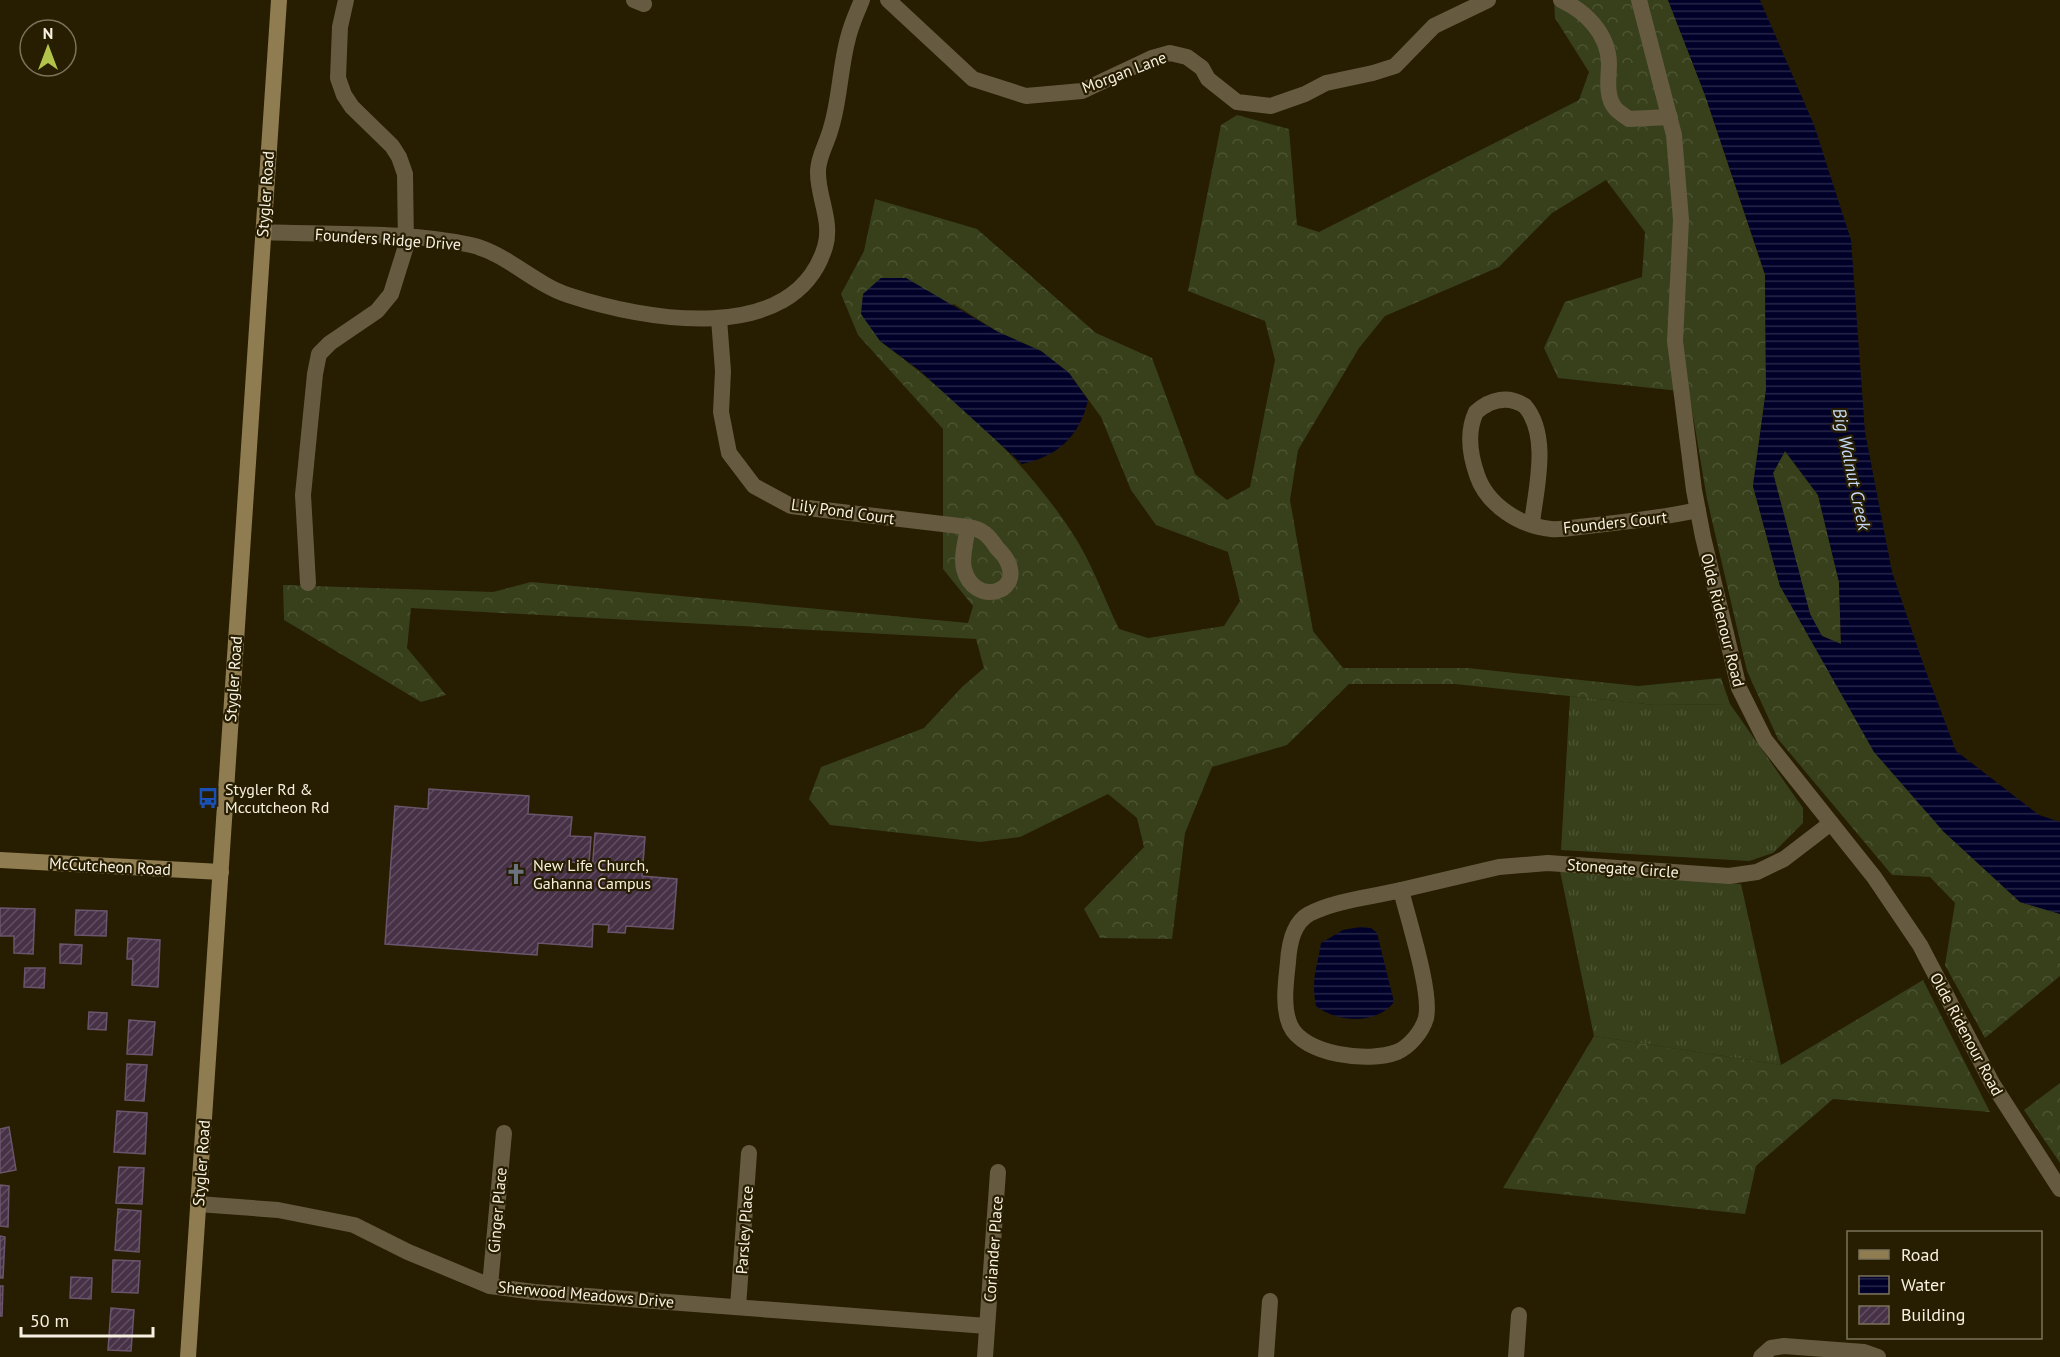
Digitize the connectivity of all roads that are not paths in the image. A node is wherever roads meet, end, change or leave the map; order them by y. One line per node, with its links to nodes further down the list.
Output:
1 (279, 0): 9 (main road, Stygler Road)
2 (346, 0): 10 (street)
3 (862, 0): 11 (street, Founders Ridge Drive)
4 (888, 0): 5 (street, Morgan Lane)
5 (1488, 0)
6 (1561, 0): 8 (street)
7 (1639, 0): 8 (street, Olde Ridenour Road)
8 (1670, 117): 12 (street, Olde Ridenour Road)
9 (263, 232): 10 (street, Founders Ridge Drive); 18 (main road, Stygler Road)
10 (406, 238): 11 (street, Founders Ridge Drive); 15 (street)
11 (719, 319): 14 (street, Lily Pond Court)
12 (1698, 510): 13 (street, Founders Court); 16 (street, Olde Ridenour Road)
13 (1532, 523): 13 (street, Founders Court)
14 (968, 527)
15 (308, 583)
16 (1831, 823): 19 (street, Stonegate Circle); 23 (street, Olde Ridenour Road)
17 (0, 860): 18 (main road, McCutcheon Road)
18 (221, 872): 24 (main road, Stygler Road)
19 (1401, 890): 19 (street, Stonegate Circle)
20 (504, 1133): 25 (street, Ginger Place)
21 (749, 1153): 27 (street, Parsley Place)
22 (998, 1172): 29 (street, Coriander Place)
23 (2060, 1188)
24 (198, 1204): 25 (street, Sherwood Meadows Drive); 30 (main road, Stygler Road)
25 (490, 1286): 27 (street, Sherwood Meadows Drive)
26 (1270, 1301): 32 (street)
27 (738, 1307): 29 (street, Sherwood Meadows Drive)
28 (1519, 1315): 33 (street)
29 (987, 1326): 31 (street, Coriander Place)
30 (188, 1357)
31 (985, 1357)
32 (1266, 1357)
33 (1516, 1357)
34 (1761, 1357): 35 (street)
35 (1878, 1357)

